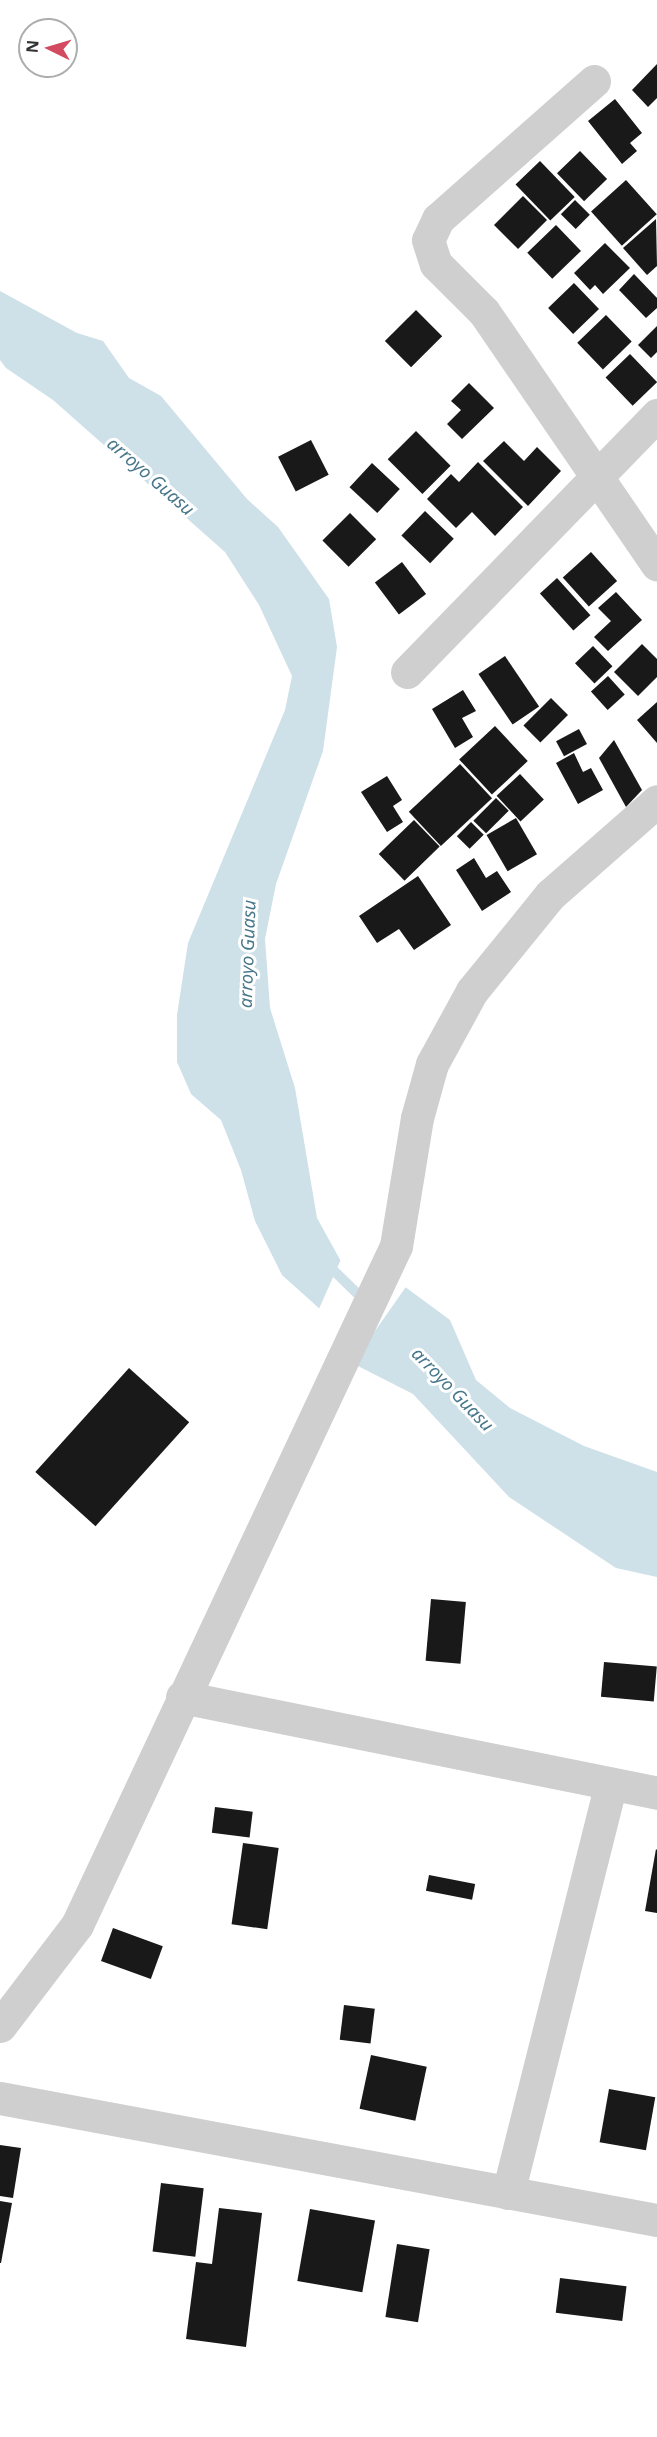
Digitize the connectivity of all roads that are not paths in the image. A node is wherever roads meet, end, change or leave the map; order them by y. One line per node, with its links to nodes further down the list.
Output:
1 (594, 81): 3 (street)
2 (657, 415): 3 (street)
3 (597, 473): 4 (street); 5 (street)
4 (657, 565)
5 (407, 672)
6 (657, 801): 7 (street)
7 (182, 1697): 8 (street); 10 (street)
8 (611, 1784): 9 (street); 12 (street)
9 (657, 1793)
10 (0, 2026)
11 (0, 2098): 12 (street)
12 (508, 2193): 13 (street)
13 (657, 2220)

